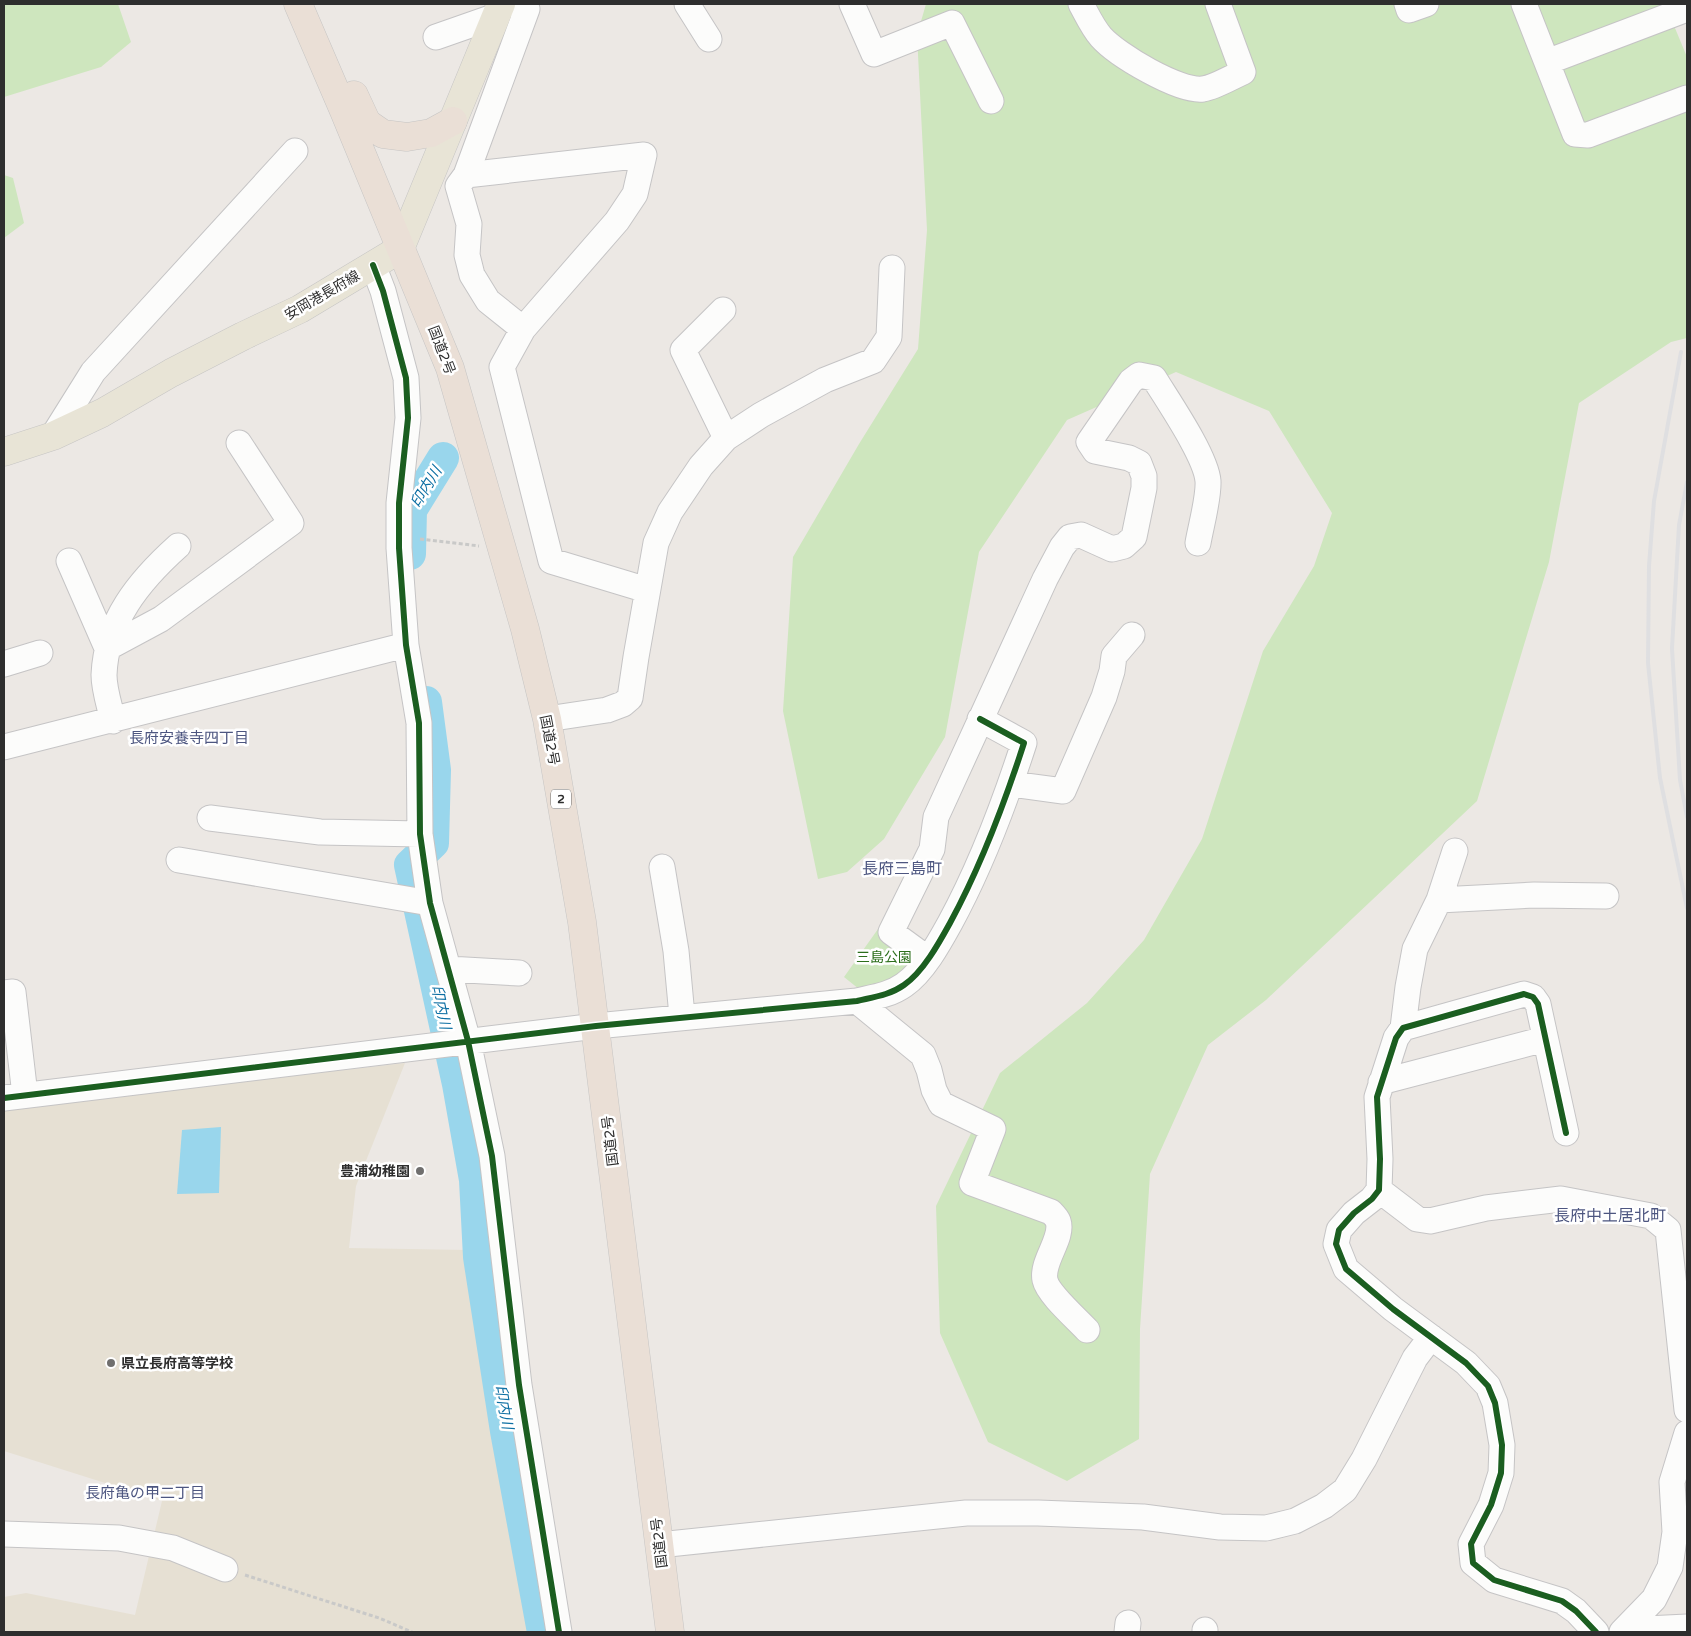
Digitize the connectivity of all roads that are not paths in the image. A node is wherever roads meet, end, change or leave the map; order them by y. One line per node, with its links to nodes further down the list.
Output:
1 (687, 4): 13 (street)
2 (852, 4): 16 (street)
3 (1081, 4): 4 (street)
4 (1218, 4)
5 (1407, 4): 6 (street)
6 (1426, 4)
7 (1524, 4): 14 (street)
8 (1686, 4): 10 (street)
9 (504, 8): 12 (street); 17 (main road); 19 (street)
10 (1687, 9): 14 (street)
11 (302, 13): 17 (highway); 20 (highway, 国道2号 / 2)
12 (436, 37)
13 (709, 39)
14 (1546, 62): 15 (street)
15 (1687, 98)
16 (991, 101)
17 (453, 121): 20 (main road)
18 (295, 151): 25 (street)
19 (466, 175): 24 (street); 24 (street)
20 (400, 249): 21 (main road, 安岡港長府線); 38 (highway, 国道2号 / 2)
21 (374, 265): 25 (main road, 安岡港長府線); 34 (street)
22 (892, 268): 26 (street)
23 (723, 310): 26 (street)
24 (518, 325): 32 (street)
25 (52, 436): 28 (main road, 安岡港長府線)
26 (726, 438): 32 (street)
27 (239, 443): 35 (street)
28 (4, 452)
29 (1198, 543): 39 (street)
30 (178, 546): 35 (street)
31 (69, 561): 35 (street)
32 (647, 590): 38 (street)
33 (1132, 635): 42 (street)
34 (406, 645): 40 (street); 44 (street)
35 (107, 648): 40 (street)
36 (40, 653): 37 (street)
37 (4, 664)
38 (547, 719): 57 (highway, 国道2号 / 2)
39 (980, 719): 42 (street); 51 (street)
40 (113, 721): 41 (street)
41 (4, 748)
42 (1011, 784): 51 (street)
43 (210, 818): 44 (street)
44 (422, 847): 50 (street)
45 (1455, 851): 49 (street)
46 (179, 860): 50 (street)
47 (662, 867): 56 (street)
48 (1606, 896): 49 (street)
49 (1439, 900): 58 (street)
50 (421, 901): 52 (street)
51 (928, 959): 55 (street)
52 (448, 969): 53 (street); 60 (street)
53 (518, 973)
54 (4, 993): 62 (street)
55 (857, 1001): 56 (street); 65 (street)
56 (682, 1016): 57 (street)
57 (596, 1026): 60 (street); 71 (highway, 国道2号 / 2)
58 (1403, 1028): 59 (street); 61 (street)
59 (1545, 1038): 61 (street); 63 (street)
60 (459, 1042): 62 (street); 75 (street)
61 (1382, 1082): 64 (street)
62 (14, 1097)
63 (1566, 1133)
64 (1379, 1190): 66 (street); 67 (street)
65 (1087, 1330)
66 (1431, 1337): 71 (street); 77 (street)
67 (1687, 1410)
68 (1687, 1433): 69 (street)
69 (1683, 1456): 74 (street)
70 (4, 1534): 72 (street)
71 (659, 1545): 76 (highway, 国道2号 / 2)
72 (225, 1569)
73 (1687, 1627): 74 (street)
74 (1624, 1631)
75 (559, 1632)
76 (670, 1632)
77 (1596, 1632)

